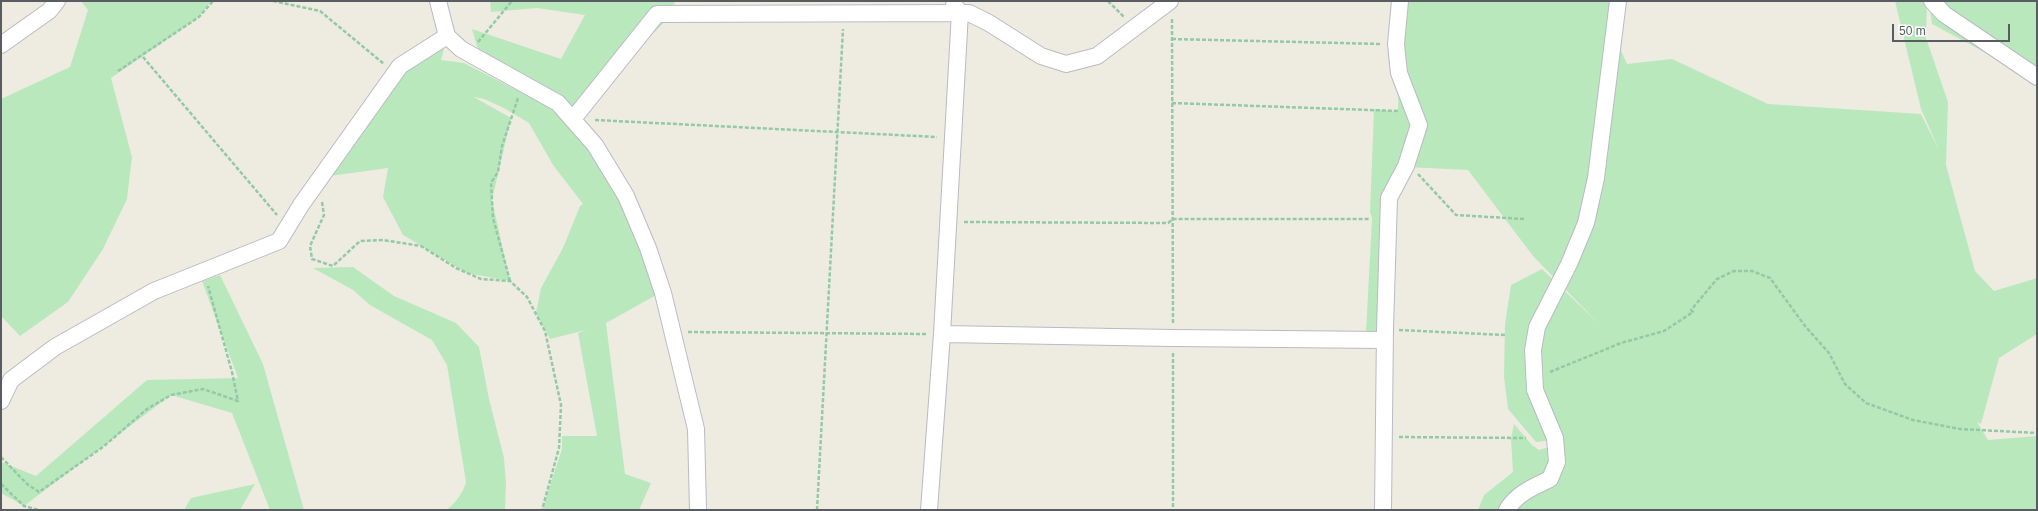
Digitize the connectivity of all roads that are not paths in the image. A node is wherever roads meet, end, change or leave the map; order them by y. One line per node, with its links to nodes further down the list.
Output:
1 (57, 1): 9 (street)
2 (438, 1): 8 (street)
3 (1400, 1): 13 (street)
4 (1618, 1): 18 (street)
5 (1932, 1): 10 (street)
6 (955, 6): 7 (street); 11 (street); 12 (street)
7 (1171, 9)
8 (447, 36): 11 (street); 14 (street)
9 (1, 45)
10 (2037, 77)
11 (573, 119): 15 (street)
12 (942, 334): 13 (street); 16 (street)
13 (1385, 334): 17 (street)
14 (1, 401)
15 (698, 510)
16 (929, 510)
17 (1383, 510)
18 (1507, 510)

